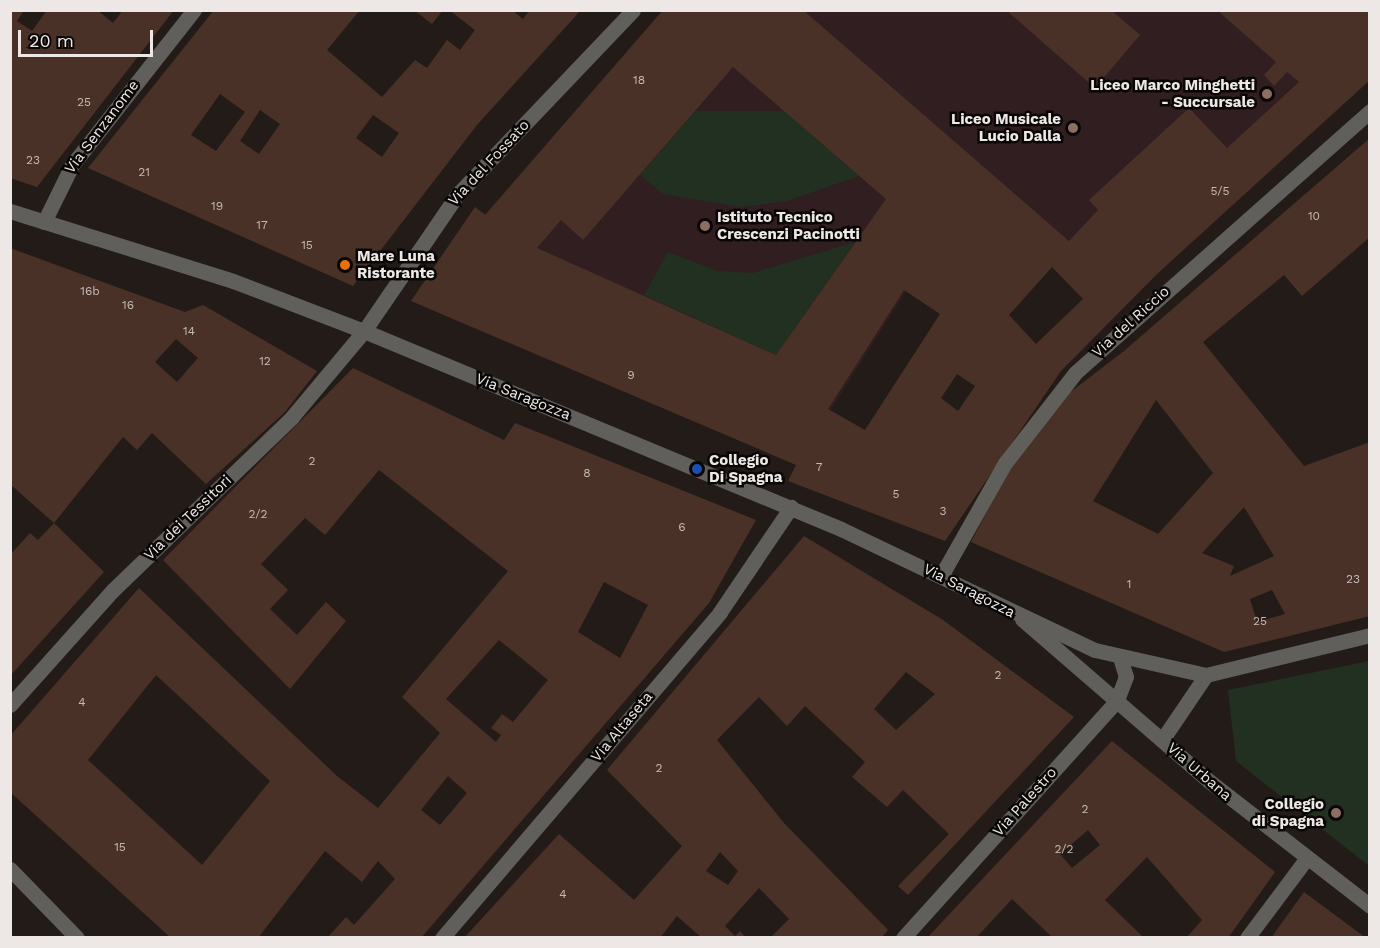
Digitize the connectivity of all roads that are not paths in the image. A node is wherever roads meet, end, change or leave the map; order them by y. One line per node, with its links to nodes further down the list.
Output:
1 (194, 10): 5 (street, Via Senzanome)
2 (633, 10): 6 (street, Via del Fossato)
3 (1370, 111): 8 (street, Via del Riccio)
4 (10, 211): 5 (street, Via Saragozza)
5 (44, 222): 6 (street, Via Saragozza)
6 (364, 331): 7 (street, Via Saragozza); 14 (street, Via dei Tessitori)
7 (791, 507): 8 (street, Via Saragozza); 20 (street, Via Altaseta)
8 (941, 576): 9 (street, Via Saragozza)
9 (1022, 619): 11 (street, Via Saragozza); 13 (street, Via Saragozza)
10 (1370, 635): 12 (street)
11 (1120, 657): 12 (street, Via Saragozza); 13 (street, Via Palestro)
12 (1206, 675): 15 (street)
13 (1117, 700): 15 (street, Via Urbana); 21 (street, Via Palestro)
14 (10, 705)
15 (1162, 740): 16 (street, Via Urbana)
16 (1306, 859): 18 (street, Via Urbana); 22 (street)
17 (10, 869): 19 (street)
18 (1370, 906)
19 (78, 938)
20 (442, 938)
21 (903, 938)
22 (1246, 938)

